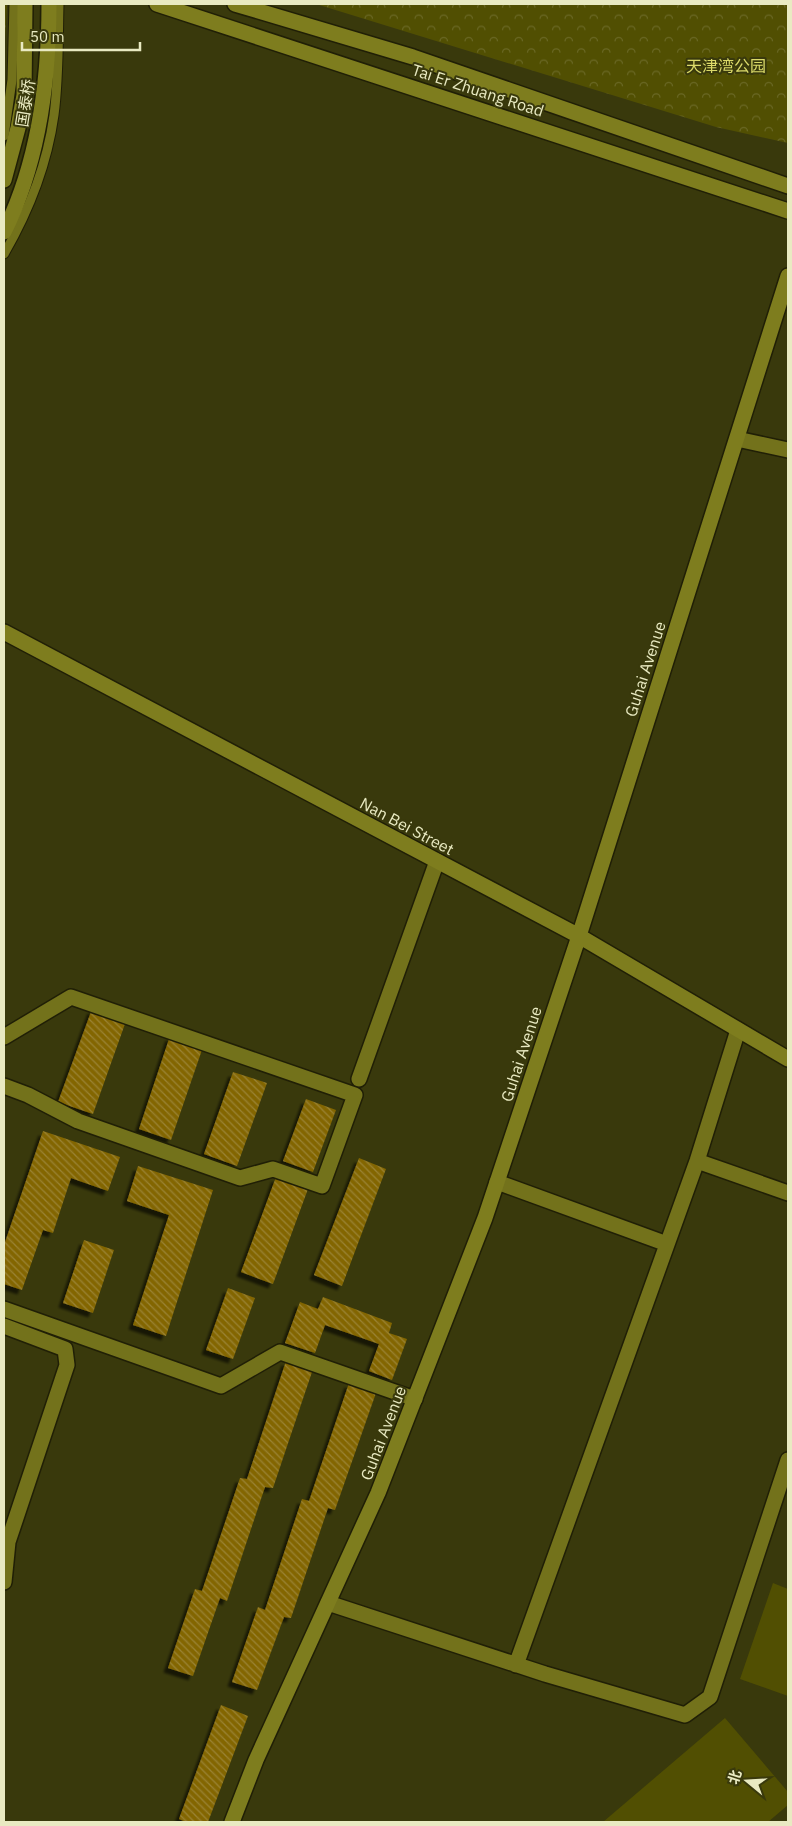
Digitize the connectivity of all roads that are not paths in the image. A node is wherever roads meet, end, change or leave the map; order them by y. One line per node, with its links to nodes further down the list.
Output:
1 (14, 4): 7 (lane)
2 (25, 4): 8 (street, 国泰桥)
3 (49, 4): 11 (street, 国泰桥)
4 (60, 4): 12 (lane)
5 (157, 4): 10 (street, Tai Er Zhuang Road)
6 (235, 4): 9 (street, Tai Er Zhuang Road)
7 (4, 136)
8 (4, 180)
9 (788, 186)
10 (788, 212)
11 (4, 232)
12 (4, 254)
13 (788, 276): 14 (street, Guhai Avenue)
14 (736, 439): 15 (street); 18 (street, Guhai Avenue)
15 (788, 450)
16 (4, 632): 17 (street, Nan Bei Street)
17 (436, 861): 18 (street, Nan Bei Street); 22 (street)
18 (579, 936): 19 (street, Nan Bei Street); 25 (street, Guhai Avenue)
19 (738, 1030): 21 (street, Nan Bei Street); 24 (street)
20 (4, 1037): 23 (street)
21 (788, 1060)
22 (359, 1079)
23 (4, 1086)
24 (697, 1161): 26 (street); 27 (street)
25 (497, 1182): 27 (street); 30 (street, Guhai Avenue)
26 (788, 1193)
27 (667, 1244): 35 (street)
28 (4, 1309): 30 (street)
29 (4, 1326): 32 (street)
30 (415, 1399): 34 (street, Guhai Avenue)
31 (788, 1460): 35 (street)
32 (6, 1541): 33 (street)
33 (4, 1582)
34 (328, 1603): 35 (street); 36 (street, Guhai Avenue)
35 (516, 1665)
36 (232, 1822)

